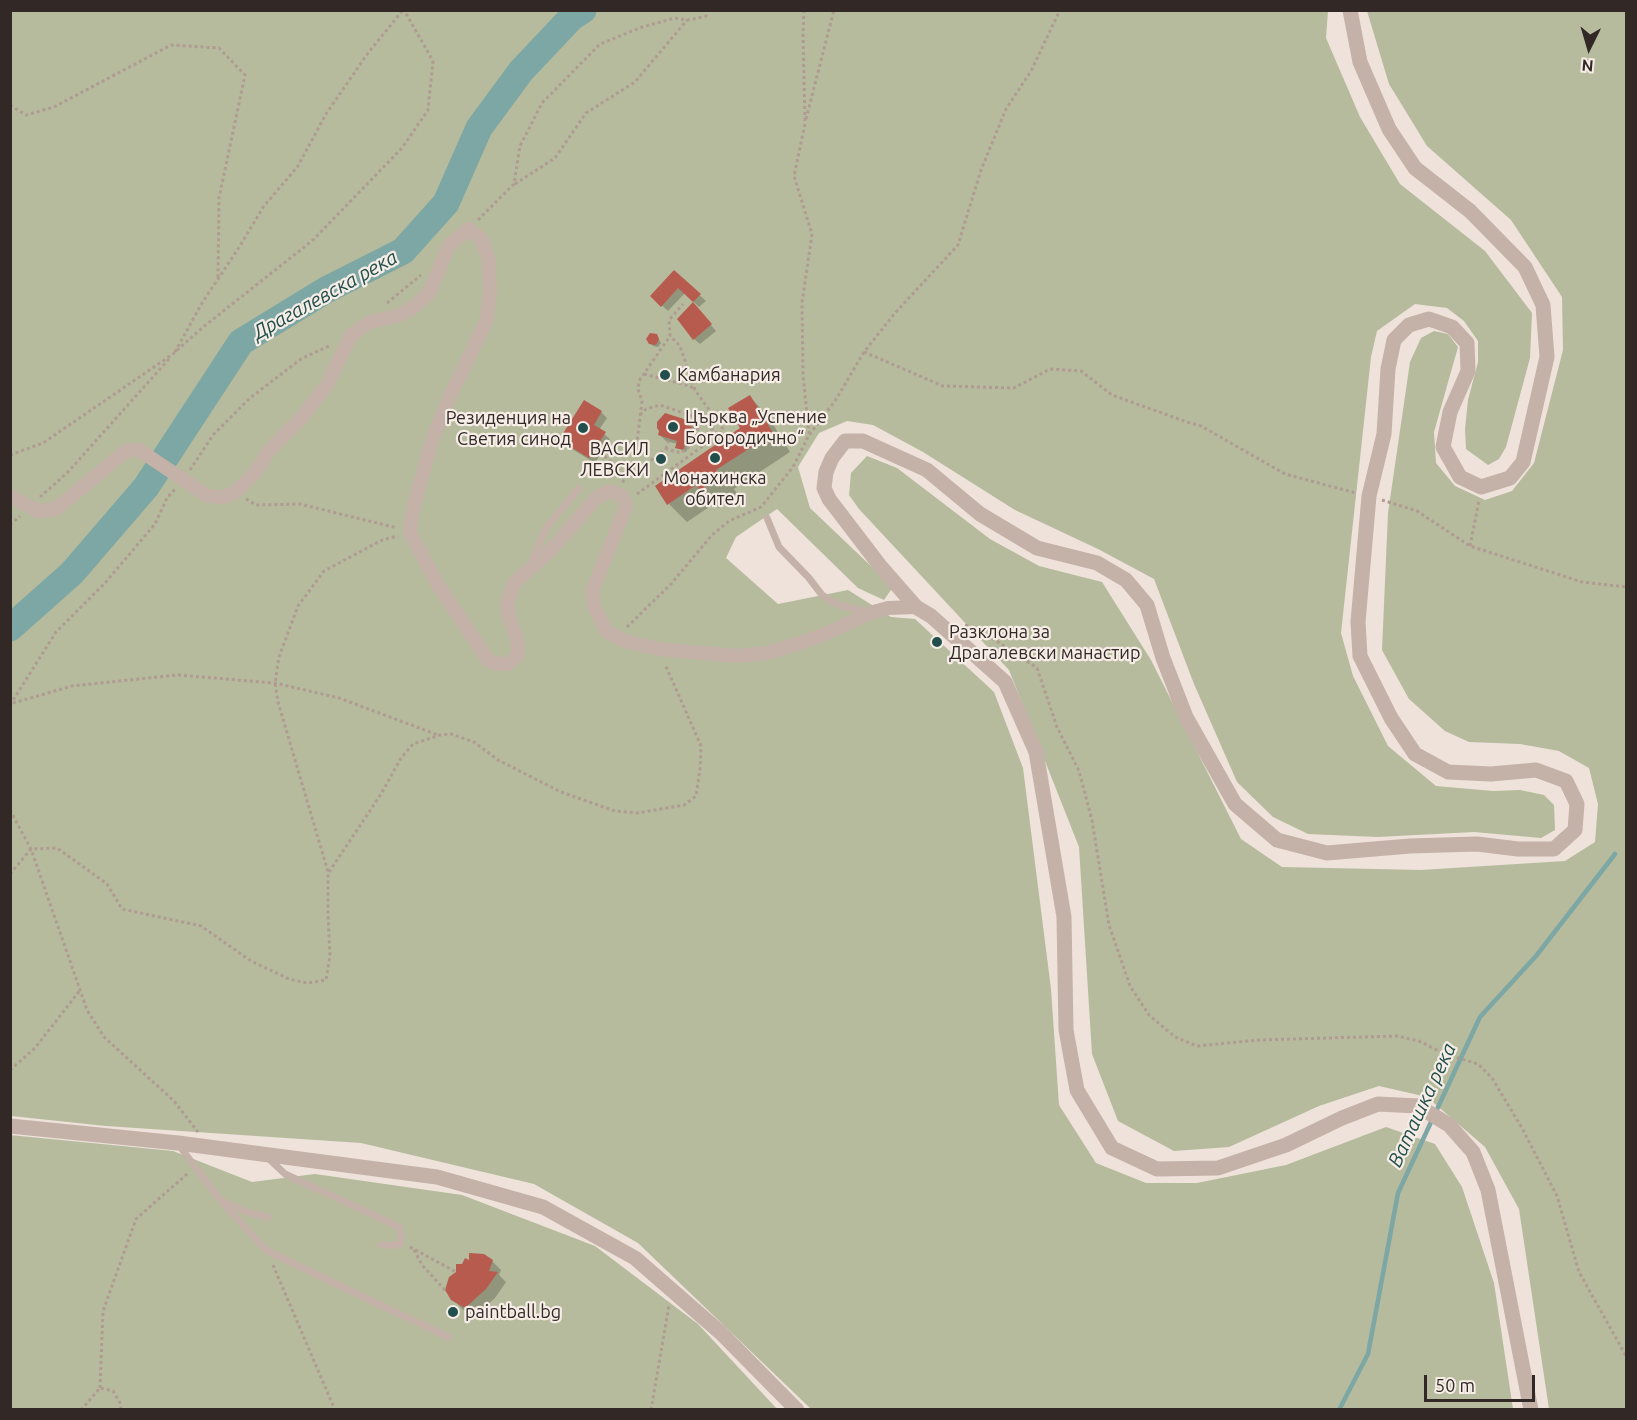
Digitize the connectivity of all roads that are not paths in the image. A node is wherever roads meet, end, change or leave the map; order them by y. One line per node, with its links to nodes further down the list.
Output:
1 (1350, 10): 6 (street)
2 (579, 488): 5 (lane)
3 (10, 496): 5 (street)
4 (767, 518): 7 (lane)
5 (527, 570): 7 (street)
6 (916, 607): 7 (street); 16 (street)
7 (870, 612)
8 (10, 1126): 9 (street)
9 (178, 1143): 10 (street); 11 (lane)
10 (264, 1154): 13 (lane); 15 (street)
11 (221, 1201): 12 (lane); 14 (lane)
12 (268, 1218)
13 (381, 1245)
14 (448, 1337)
15 (797, 1410)
16 (1531, 1410)

